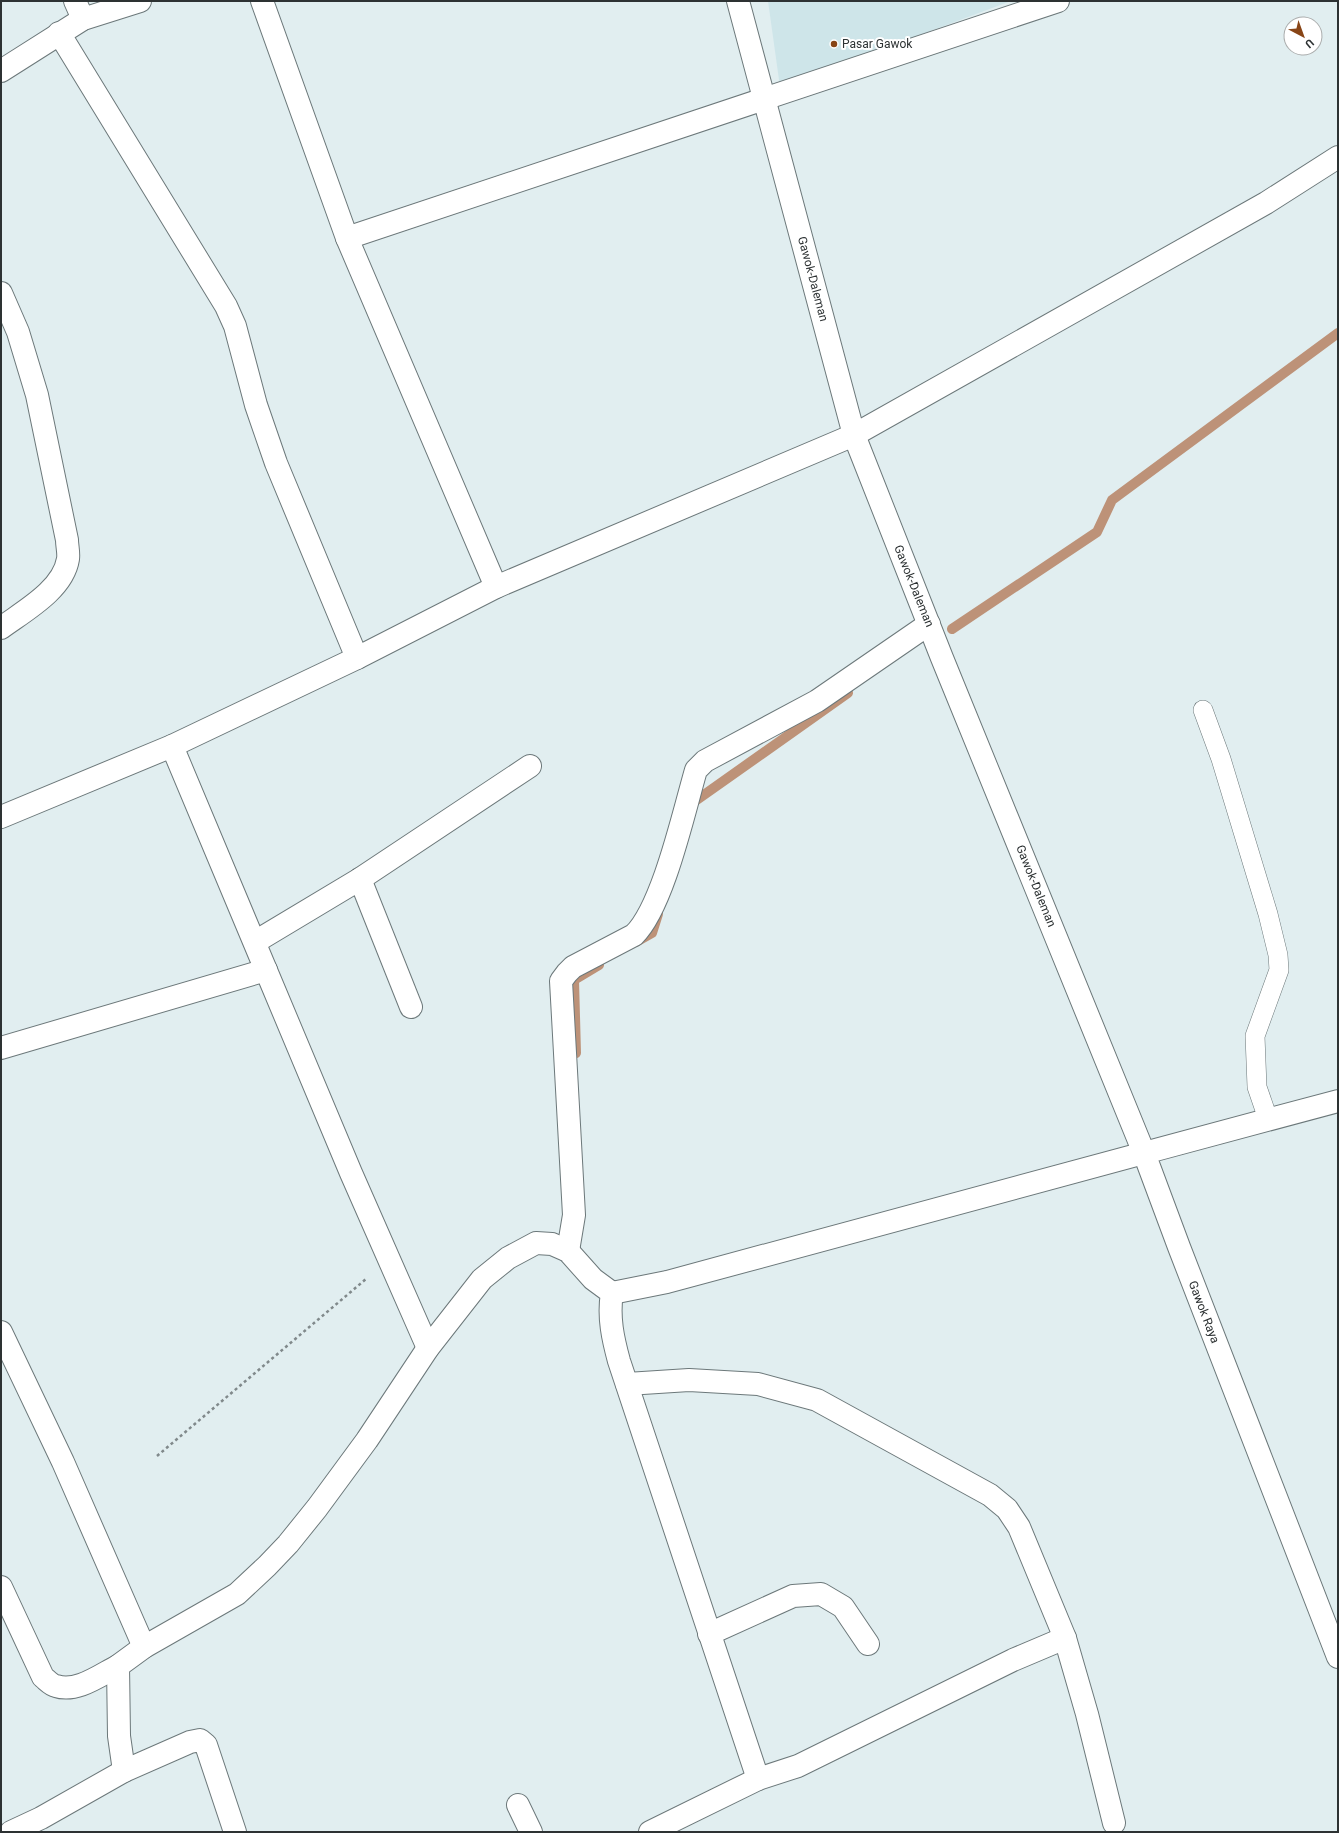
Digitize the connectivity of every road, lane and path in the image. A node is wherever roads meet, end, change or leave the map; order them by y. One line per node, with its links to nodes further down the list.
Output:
1 (140, 1): 5 (street)
2 (262, 1): 10 (street)
3 (738, 1): 8 (street, Gawok-Daleman)
4 (1058, 1): 8 (street)
5 (79, 10): 6 (street)
6 (60, 33): 7 (street); 16 (street)
7 (1, 71)
8 (765, 98): 10 (street); 12 (street, Gawok-Daleman)
9 (1338, 157): 12 (street)
10 (348, 238): 13 (street)
11 (1, 293): 15 (street)
12 (854, 435): 13 (street); 14 (street, Gawok-Daleman)
13 (496, 587): 16 (street)
14 (929, 624): 28 (street, Gawok-Daleman); 29 (street)
15 (1, 628)
16 (356, 658): 18 (street)
17 (1203, 710): 27 (lane)
18 (172, 746): 20 (street); 22 (street)
19 (530, 766): 21 (street)
20 (1, 817)
21 (360, 879): 22 (street); 24 (street)
22 (255, 942): 23 (street)
23 (266, 970): 25 (street); 30 (street)
24 (411, 1006)
25 (1, 1048)
26 (1338, 1101): 27 (street)
27 (1268, 1120): 28 (street)
28 (1144, 1153): 31 (street); 41 (street, Gawok Raya)
29 (568, 1251): 31 (street); 33 (street)
30 (389, 1260): 33 (street); 35 (path)
31 (612, 1293): 34 (street)
32 (1, 1332): 40 (street)
33 (428, 1348): 40 (street)
34 (628, 1384): 37 (street); 38 (street)
35 (157, 1456)
36 (1, 1587): 42 (street)
37 (709, 1634): 39 (street); 44 (street)
38 (1065, 1638): 44 (street); 46 (street)
39 (868, 1644)
40 (144, 1647): 42 (street)
41 (1338, 1658)
42 (118, 1666): 43 (street)
43 (121, 1754): 47 (street); 48 (street)
44 (758, 1780): 50 (street)
45 (518, 1805): 49 (street)
46 (1114, 1823)
47 (11, 1832)
48 (234, 1832)
49 (531, 1832)
50 (650, 1832)

